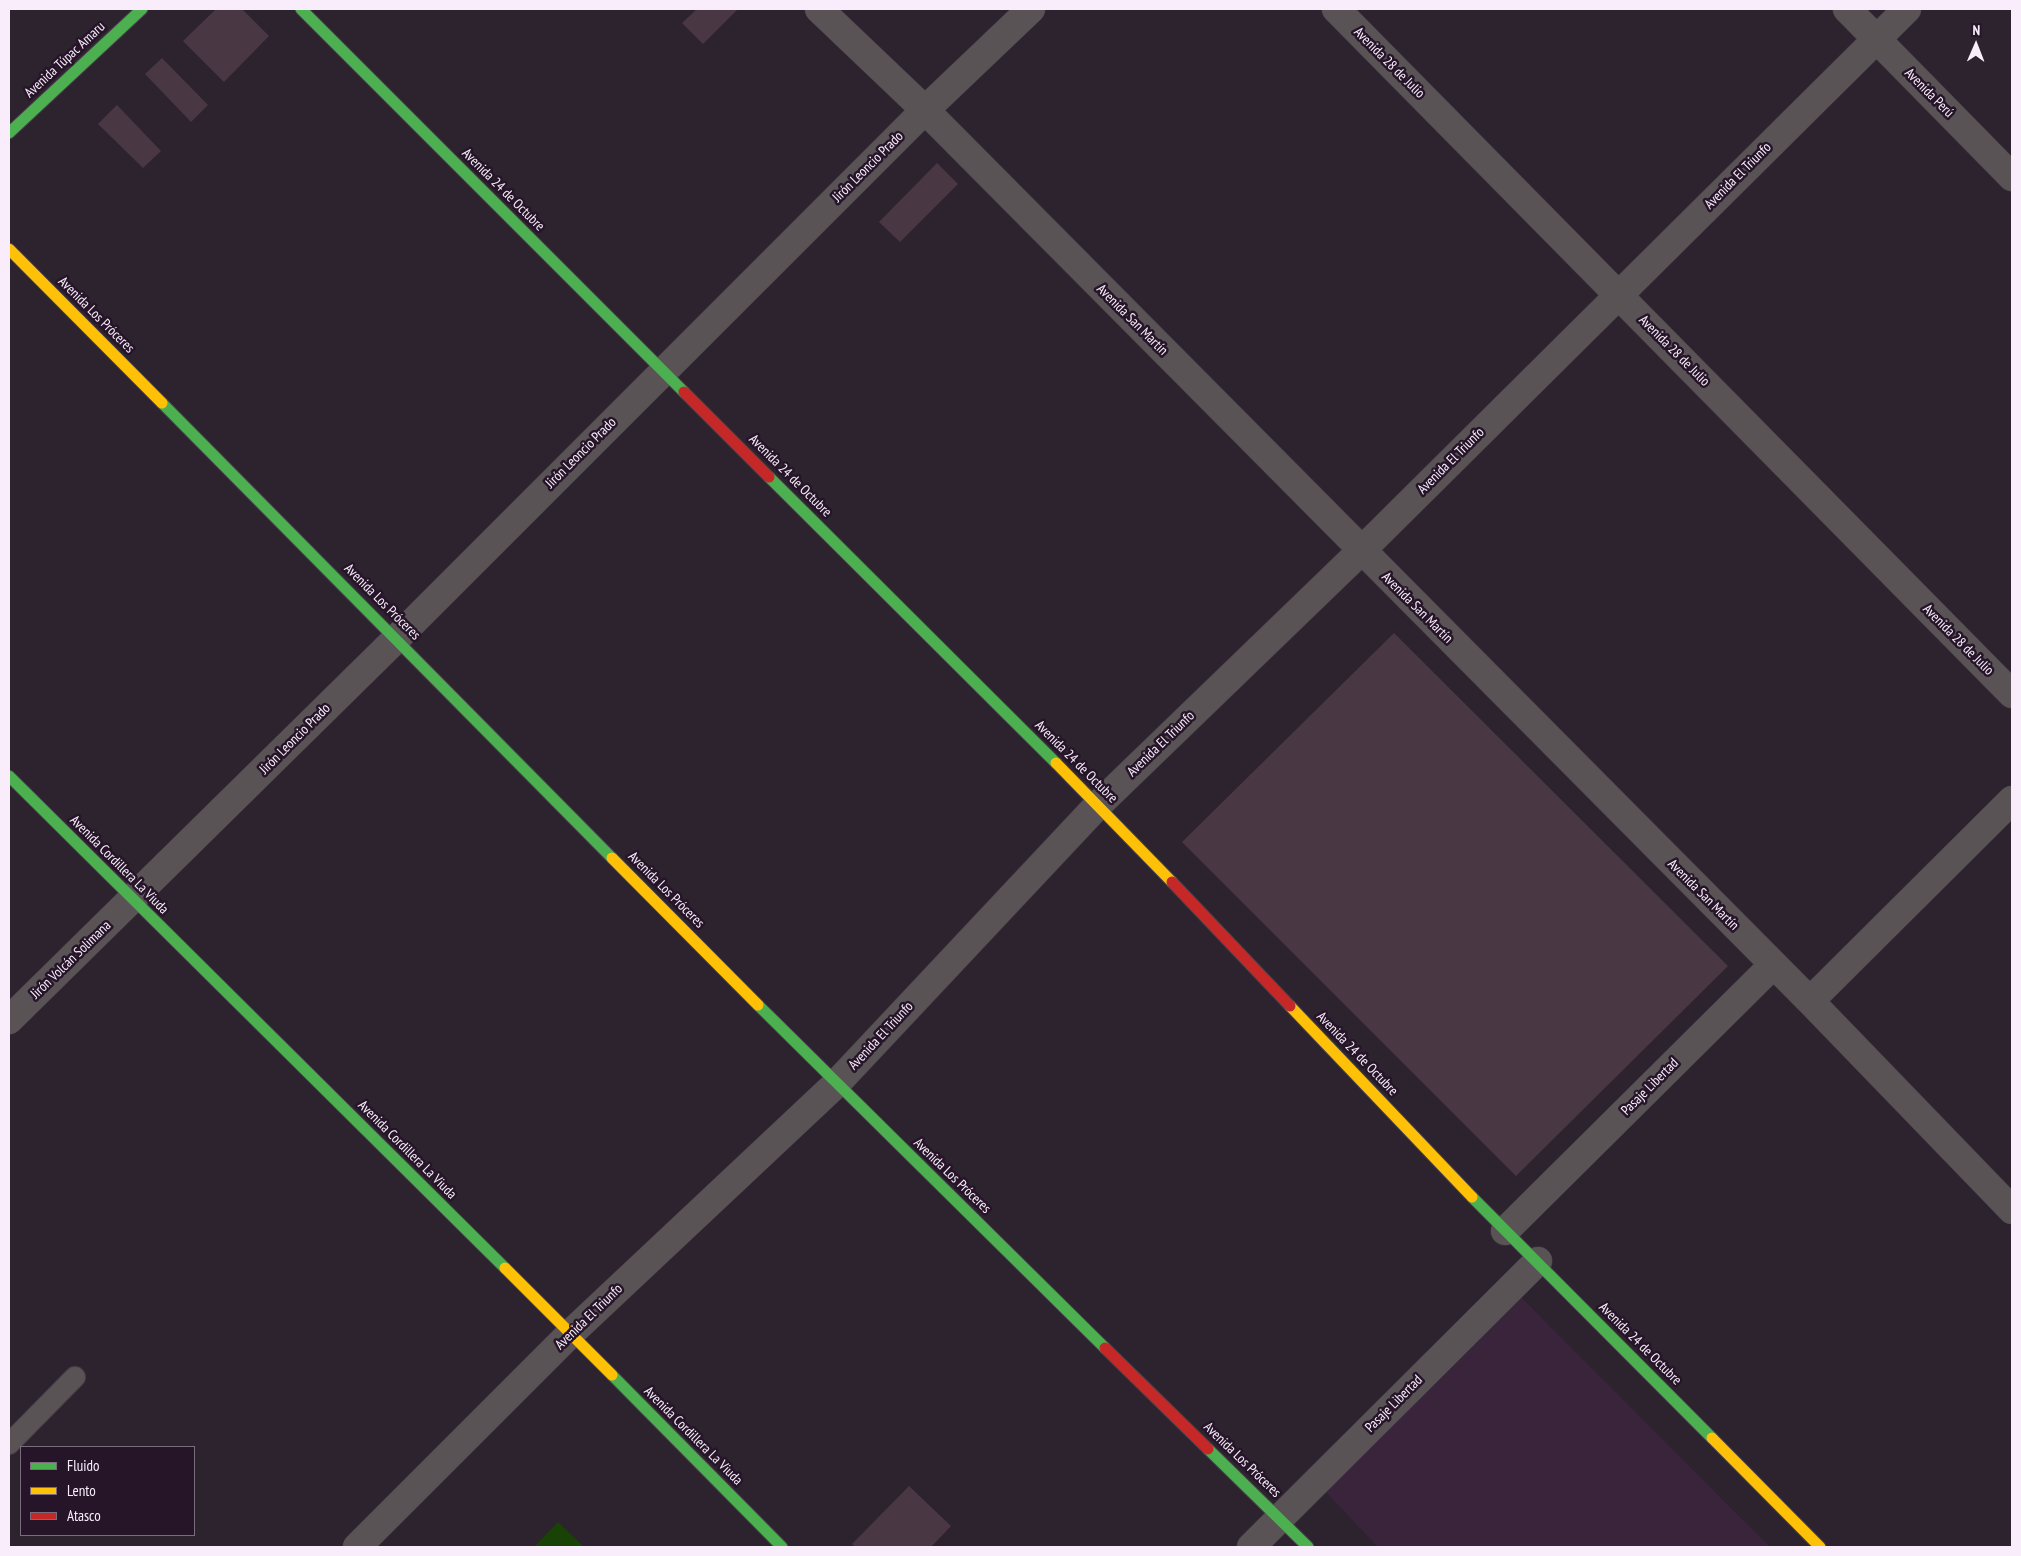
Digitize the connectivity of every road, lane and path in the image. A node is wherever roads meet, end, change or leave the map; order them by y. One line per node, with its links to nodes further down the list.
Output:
1 (142, 9): 10 (street, Avenida Túpac Amaru)
2 (301, 9): 14 (street, Avenida 24 de Octubre)
3 (819, 9): 9 (street, Avenida San Martín)
4 (1031, 9): 9 (street, Jirón Leoncio Prado)
5 (1336, 9): 13 (street, Avenida 28 de Julio)
6 (1846, 9): 8 (street, Avenida Perú)
7 (1906, 9): 8 (street, Avenida El Triunfo)
8 (1876, 39): 11 (street, Avenida Perú); 13 (street, Avenida El Triunfo)
9 (925, 110): 14 (street, Jirón Leoncio Prado); 15 (street, Avenida San Martín)
10 (9, 133)
11 (2012, 177)
12 (9, 248): 16 (street, Avenida Los Próceres)
13 (1618, 295): 15 (street, Avenida El Triunfo); 17 (street, Avenida 28 de Julio)
14 (663, 371): 16 (street, Jirón Leoncio Prado); 20 (street, Avenida 24 de Octubre)
15 (1361, 551): 20 (street, Avenida El Triunfo); 22 (street, Avenida San Martín)
16 (397, 638): 21 (street, Jirón Leoncio Prado); 25 (street, Avenida Los Próceres)
17 (2012, 694)
18 (9, 776): 21 (street, Avenida Cordillera La Viuda)
19 (2012, 800): 23 (street)
20 (1098, 805): 25 (street, Avenida El Triunfo); 27 (street, Avenida 24 de Octubre)
21 (133, 899): 24 (street, Jirón Volcán Solimana); 29 (street, Avenida Cordillera La Viuda)
22 (1773, 965): 23 (street, Avenida San Martín); 27 (street, Pasaje Libertad)
23 (1810, 1001): 26 (street, Avenida San Martín)
24 (9, 1020)
25 (836, 1084): 29 (street, Avenida El Triunfo); 32 (street, Avenida Los Próceres)
26 (2012, 1210)
27 (1506, 1231): 28 (street, Avenida 24 de Octubre)
28 (1538, 1261): 32 (street, Pasaje Libertad); 37 (street, Avenida 24 de Octubre)
29 (571, 1333): 33 (street, Avenida El Triunfo); 34 (street, Avenida Cordillera La Viuda)
30 (75, 1377): 31 (lane)
31 (9, 1444)
32 (1280, 1518): 35 (street, Pasaje Libertad); 36 (street, Avenida Los Próceres)
33 (357, 1547)
34 (782, 1547)
35 (1251, 1547)
36 (1308, 1547)
37 (1820, 1547)

